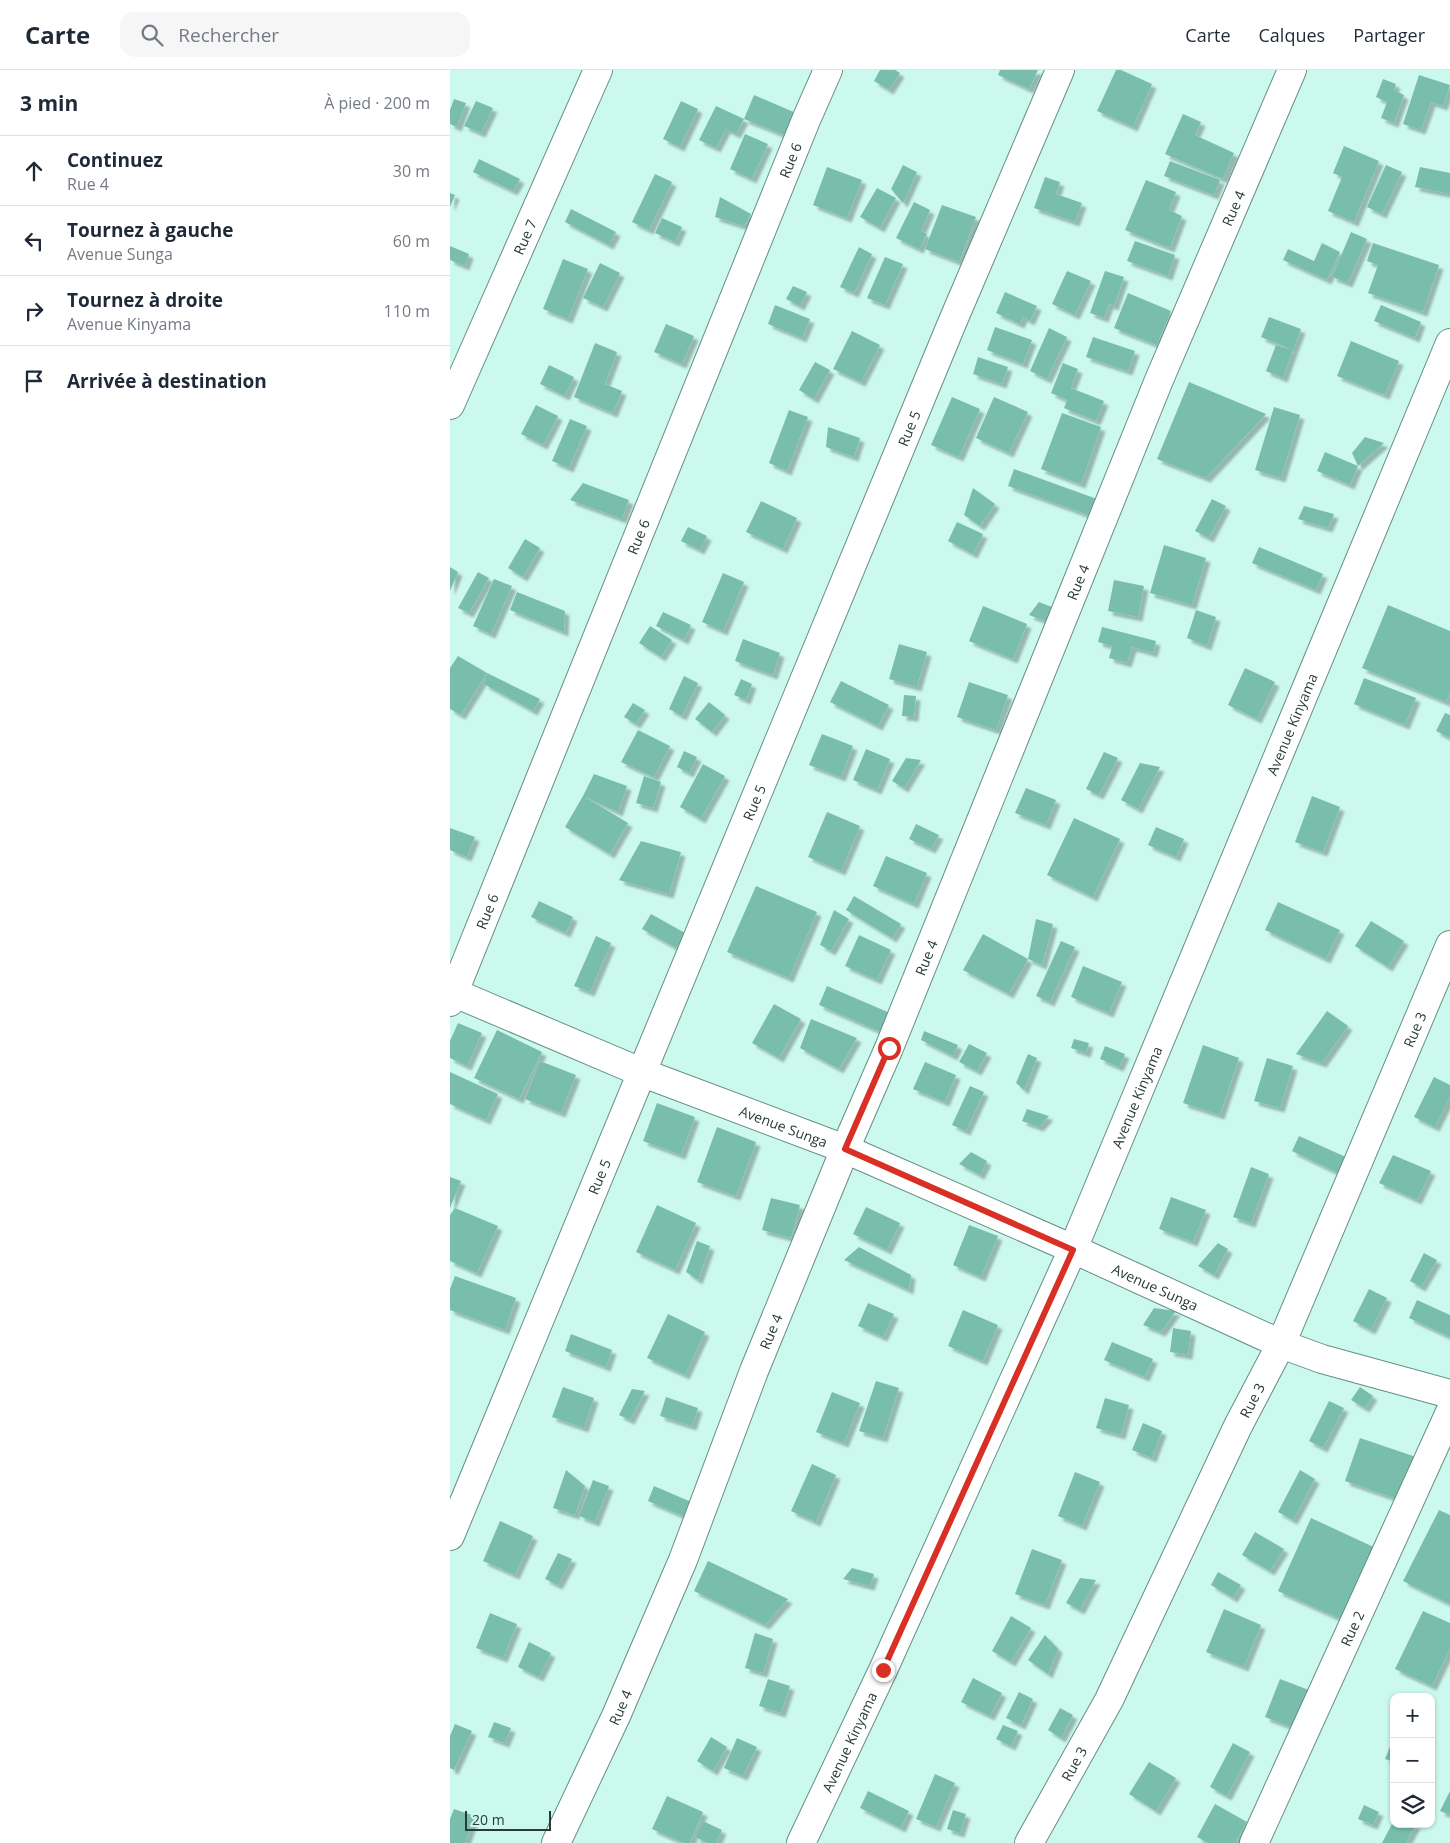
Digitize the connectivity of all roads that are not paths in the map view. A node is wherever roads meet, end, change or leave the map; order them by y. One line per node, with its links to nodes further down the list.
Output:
1 (598, 70): 6 (street, Rue 7)
2 (828, 70): 8 (street, Rue 6)
3 (1060, 70): 9 (street, Rue 5)
4 (1292, 70): 10 (street, Rue 4)
5 (1450, 343): 11 (street, Avenue Kinyama)
6 (450, 405)
7 (1450, 945): 12 (street, Rue 3)
8 (451, 995): 9 (street, Avenue Sunga)
9 (643, 1073): 10 (street, Avenue Sunga); 15 (street, Rue 5)
10 (845, 1149): 11 (street, Avenue Sunga); 16 (street, Rue 4)
11 (1073, 1250): 12 (street, Avenue Sunga); 17 (street, Avenue Kinyama)
12 (1281, 1344): 13 (street, Avenue Sunga); 18 (street, Rue 3)
13 (1450, 1394)
14 (1450, 1412): 19 (street, Rue 2)
15 (450, 1536)
16 (556, 1843)
17 (801, 1843)
18 (1029, 1843)
19 (1254, 1843)

